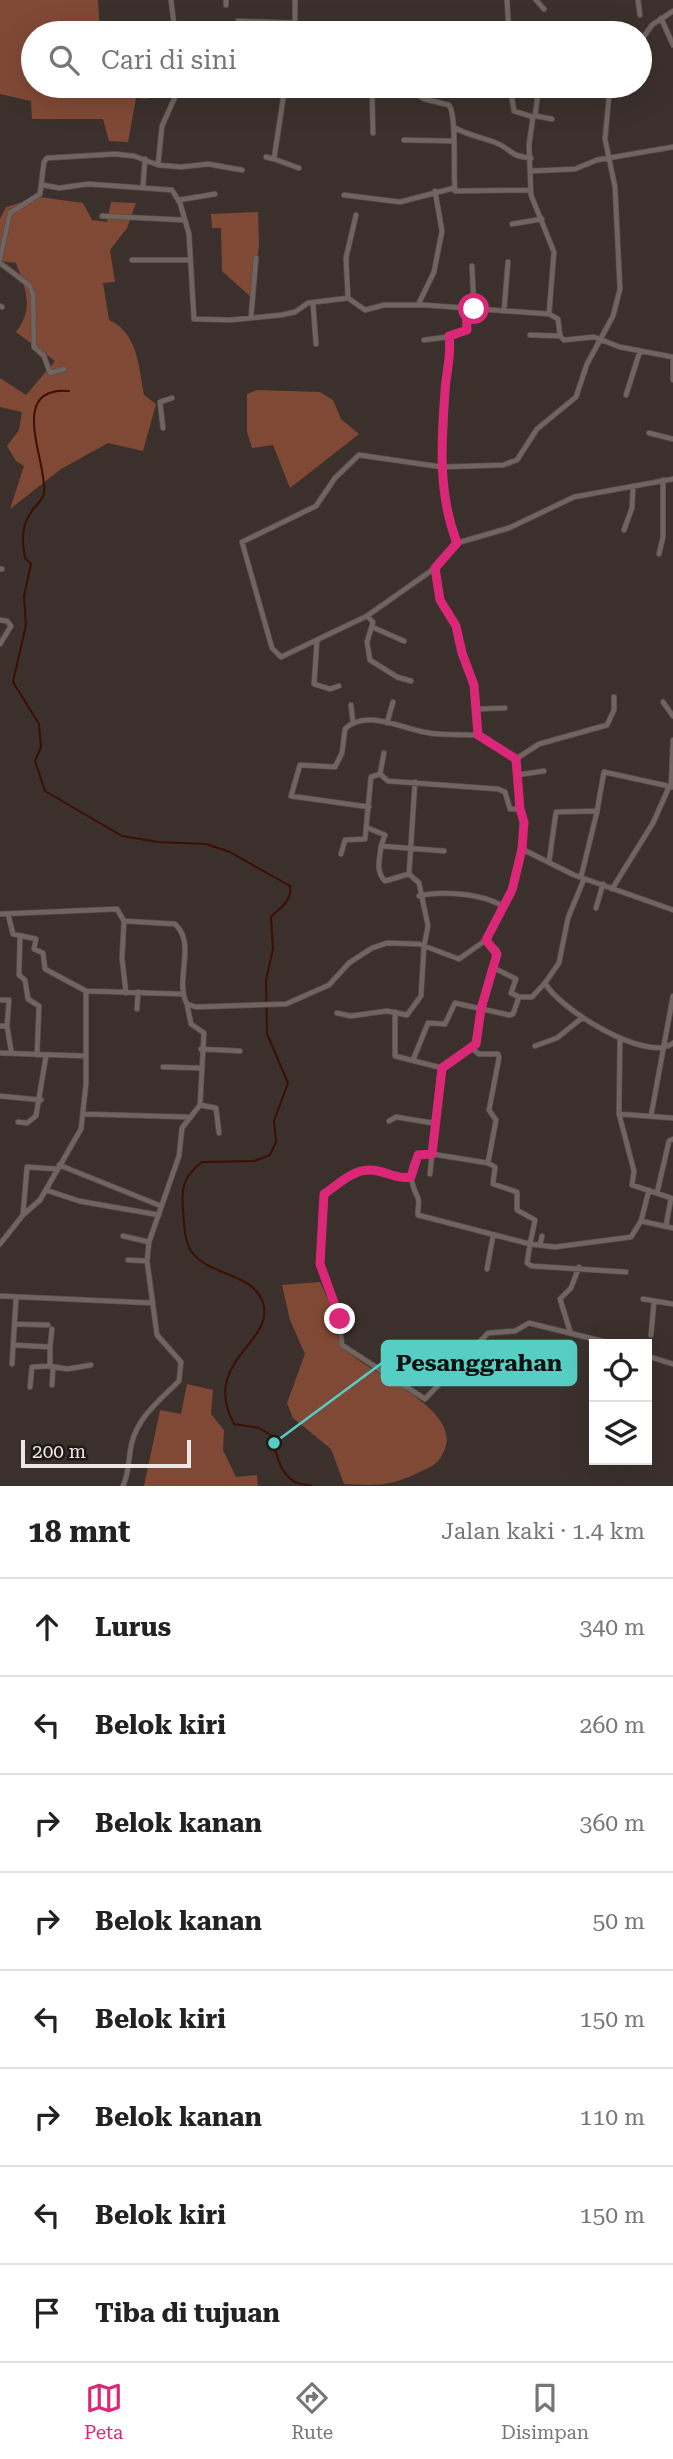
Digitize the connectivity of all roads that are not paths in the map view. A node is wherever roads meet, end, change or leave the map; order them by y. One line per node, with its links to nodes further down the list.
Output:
1 (171, 0): 10 (street)
2 (295, 0): 11 (street)
3 (508, 0): 12 (street)
4 (536, 0): 6 (street)
5 (638, 0): 8 (street)
6 (544, 9)
7 (673, 11): 9 (street)
8 (640, 15)
9 (661, 18): 13 (street); 14 (street)
10 (174, 21)
11 (295, 21)
12 (509, 21)
13 (652, 28)
14 (673, 45)
15 (174, 98): 34 (street)
16 (283, 98): 33 (street)
17 (373, 98): 25 (street)
18 (423, 98): 24 (street)
19 (512, 98): 22 (street)
20 (537, 98): 22 (street)
21 (611, 98): 31 (street)
22 (534, 116): 23 (street); 30 (street)
23 (552, 119)
24 (455, 128): 27 (street); 30 (street)
25 (373, 133)
26 (404, 140): 27 (street)
27 (452, 141): 40 (street)
28 (673, 147): 31 (street)
29 (266, 157): 33 (street)
30 (531, 158): 37 (street)
31 (607, 158): 37 (street); 68 (street)
32 (145, 159): 34 (street); 38 (street); 39 (street)
33 (274, 159): 35 (street)
34 (158, 165): 36 (street)
35 (299, 168)
36 (242, 170)
37 (531, 171): 41 (street)
38 (43, 184): 39 (street); 54 (street)
39 (143, 186): 45 (street)
40 (454, 188): 41 (street); 42 (street)
41 (531, 190): 48 (street)
42 (435, 191): 44 (street); 59 (street)
43 (215, 194): 45 (street)
44 (344, 195)
45 (179, 200): 49 (street)
46 (356, 215): 57 (street)
47 (102, 216): 49 (street)
48 (542, 219): 50 (street); 63 (street)
49 (184, 220): 53 (street)
50 (512, 224)
51 (257, 258): 64 (street)
52 (132, 260): 53 (street)
53 (190, 260): 64 (street)
54 (0, 261): 73 (street)
55 (508, 262): 62 (street)
56 (472, 266): 61 (street)
57 (348, 298): 58 (street); 59 (street)
58 (313, 303): 64 (street); 70 (street)
59 (418, 305): 60 (street)
60 (466, 309): 61 (street); 66 (street)
61 (474, 309): 62 (street)
62 (504, 311): 63 (street)
63 (549, 314): 67 (street)
64 (251, 317)
65 (530, 335): 67 (street)
66 (449, 336): 69 (street); 80 (street)
67 (560, 336): 68 (street)
68 (601, 339): 71 (street); 80 (street)
69 (424, 340)
70 (316, 344)
71 (640, 351): 72 (street); 75 (street)
72 (673, 358): 74 (street)
73 (64, 369)
74 (673, 380)
75 (626, 395)
76 (172, 398): 77 (street)
77 (163, 428)
78 (649, 433): 79 (street)
79 (673, 439)
80 (442, 467): 85 (street); 91 (street)
81 (673, 479): 82 (street)
82 (663, 480): 83 (street); 86 (street)
83 (634, 486): 84 (street); 85 (street)
84 (624, 530)
85 (457, 543): 87 (street)
86 (659, 554)
87 (435, 568): 88 (street); 101 (street)
88 (367, 616): 90 (street); 91 (street)
89 (0, 620): 93 (street)
90 (372, 627): 92 (street); 94 (street)
91 (317, 641): 95 (street)
92 (404, 641)
93 (0, 644)
94 (411, 681)
95 (338, 686)
96 (614, 697): 108 (street)
97 (393, 702): 104 (street)
98 (663, 702): 102 (street)
99 (351, 705): 103 (street)
100 (505, 708): 101 (street)
101 (477, 709): 105 (street)
102 (673, 716)
103 (353, 723): 104 (street); 114 (street)
104 (387, 723): 105 (street)
105 (478, 735): 108 (street)
106 (673, 740): 113 (street)
107 (384, 753): 110 (street)
108 (516, 759): 111 (street)
109 (544, 771): 111 (street)
110 (380, 774): 112 (street); 114 (street)
111 (517, 775): 115 (street)
112 (415, 782): 115 (street); 119 (street)
113 (671, 787): 116 (street); 127 (street)
114 (369, 807): 117 (street)
115 (520, 809): 120 (street)
116 (597, 811): 123 (street); 125 (street)
117 (368, 828): 118 (street); 122 (street)
118 (381, 846): 119 (street); 124 (street)
119 (410, 848): 121 (street); 124 (street)
120 (522, 849): 123 (street); 129 (street)
121 (444, 851)
122 (341, 854)
123 (549, 862): 125 (street)
124 (409, 874): 128 (street)
125 (583, 878): 126 (street); 139 (street)
126 (603, 884): 127 (street); 130 (street)
127 (612, 888): 131 (street)
128 (419, 896): 129 (street); 137 (street)
129 (502, 906): 136 (street)
130 (596, 908)
131 (673, 910)
132 (0, 914): 133 (street)
133 (8, 914): 134 (street); 135 (street)
134 (124, 922): 142 (street); 143 (street)
135 (20, 937): 140 (street); 164 (street)
136 (486, 940): 137 (street); 138 (street)
137 (424, 946): 147 (street); 150 (street)
138 (494, 968): 145 (street); 149 (street)
139 (545, 984): 145 (street); 152 (street)
140 (86, 991): 142 (street); 166 (street)
141 (138, 992): 142 (street); 143 (street); 148 (street)
142 (126, 993)
143 (182, 994): 147 (street)
144 (673, 996): 158 (street)
145 (519, 997): 149 (street)
146 (0, 1000): 154 (street)
147 (187, 1004): 160 (street)
148 (137, 1009)
149 (481, 1009): 159 (street); 167 (street)
150 (395, 1012): 151 (street); 167 (street)
151 (337, 1013)
152 (582, 1018): 155 (street); 157 (street)
153 (0, 1026): 154 (street)
154 (7, 1026): 161 (street)
155 (620, 1038): 158 (street); 175 (street)
156 (673, 1043): 158 (street)
157 (535, 1045)
158 (664, 1047): 176 (street)
159 (471, 1048): 170 (street); 185 (street)
160 (201, 1049): 162 (street); 169 (street)
161 (11, 1050)
162 (240, 1051)
163 (0, 1053): 164 (street)
164 (37, 1055): 165 (street)
165 (46, 1056): 166 (street); 172 (street)
166 (86, 1056): 174 (street)
167 (413, 1060): 170 (street)
168 (163, 1067): 169 (street)
169 (200, 1068): 173 (street)
170 (442, 1068): 181 (street)
171 (0, 1096): 172 (street)
172 (41, 1100): 180 (street)
173 (200, 1105): 177 (street); 182 (street)
174 (84, 1114): 177 (street); 186 (street)
175 (619, 1114): 176 (street); 190 (street)
176 (651, 1116): 178 (street)
177 (188, 1117): 192 (street)
178 (673, 1118)
179 (388, 1121): 181 (street)
180 (18, 1122)
181 (433, 1123): 184 (street)
182 (219, 1133)
183 (673, 1139): 191 (street)
184 (432, 1154): 185 (street); 187 (street); 188 (street)
185 (488, 1163): 203 (street)
186 (58, 1167): 189 (street); 192 (street); 193 (street)
187 (430, 1174)
188 (411, 1177): 199 (street); 217 (street)
189 (46, 1190): 193 (street); 194 (street)
190 (649, 1190): 191 (street); 195 (street)
191 (657, 1193): 196 (street)
192 (161, 1206): 194 (street)
193 (23, 1215): 202 (street)
194 (159, 1215): 201 (street)
195 (642, 1220): 196 (street); 204 (street)
196 (666, 1226): 197 (street)
197 (673, 1228)
198 (123, 1236): 201 (street)
199 (493, 1236): 203 (street); 208 (street)
200 (542, 1236): 204 (street)
201 (149, 1242): 206 (street)
202 (0, 1244)
203 (530, 1244): 204 (street); 207 (street)
204 (540, 1245)
205 (128, 1259): 206 (street)
206 (147, 1261): 214 (street)
207 (579, 1267): 209 (street); 217 (street)
208 (486, 1269)
209 (626, 1272)
210 (0, 1296): 211 (street)
211 (16, 1299): 214 (street); 216 (street)
212 (643, 1299): 213 (street)
213 (654, 1301): 215 (street); 218 (street)
214 (153, 1303): 229 (street)
215 (673, 1304)
216 (15, 1324): 220 (street); 221 (street)
217 (570, 1331): 219 (street)
218 (651, 1335)
219 (597, 1339)
220 (14, 1345): 221 (street); 223 (street)
221 (50, 1346): 226 (street)
222 (652, 1358): 224 (street)
223 (12, 1364)
224 (673, 1364)
225 (91, 1365): 226 (street)
226 (52, 1366): 227 (street); 228 (street)
227 (52, 1385)
228 (30, 1387)
229 (124, 1486)

